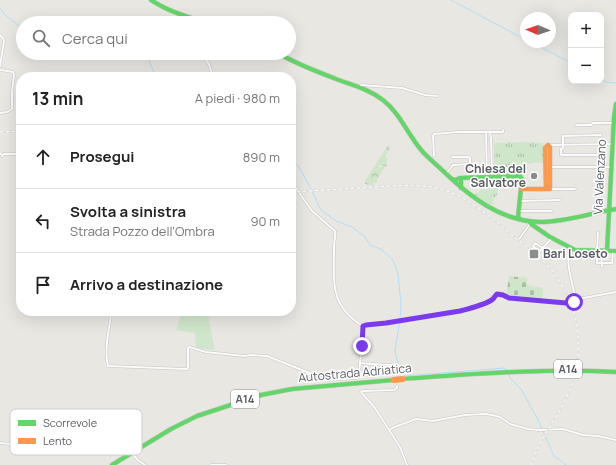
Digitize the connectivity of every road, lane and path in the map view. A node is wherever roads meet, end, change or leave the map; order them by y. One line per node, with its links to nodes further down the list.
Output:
1 (151, 0): 2 (main road)
2 (182, 16)
3 (0, 35): 6 (street)
4 (206, 60): 7 (street)
5 (290, 60): 8 (main road)
6 (0, 67): 11 (street)
7 (211, 72)
8 (360, 87): 9 (street); 28 (main road)
9 (437, 96)
10 (616, 104): 12 (main road, Via Valenzano)
11 (0, 113)
12 (614, 123): 13 (street); 18 (main road, Via Valenzano)
13 (576, 125)
14 (502, 130): 16 (street)
15 (486, 132): 16 (street); 24 (street); 29 (street)
16 (490, 132): 29 (street)
17 (602, 135): 20 (street)
18 (612, 144): 20 (street); 27 (main road, Via Valenzano)
19 (548, 145): 20 (street); 26 (main road); 32 (main road)
20 (563, 145): 23 (street)
21 (16, 154): 22 (street)
22 (1, 155)
23 (601, 155)
24 (434, 156)
25 (452, 157): 28 (street)
26 (550, 167): 27 (street); 32 (main road)
27 (611, 167): 36 (main road, Via Valenzano)
28 (446, 174): 30 (main road)
29 (489, 177): 30 (main road); 34 (main road)
30 (459, 182): 41 (main road)
31 (296, 188): 56 (street)
32 (548, 189): 33 (street); 34 (main road)
33 (575, 189)
34 (521, 190): 41 (main road)
35 (560, 200): 41 (street)
36 (609, 201): 37 (main road); 38 (main road, Via Valenzano); 40 (main road)
37 (616, 209): 38 (main road); 42 (main road)
38 (609, 210): 40 (main road); 42 (main road, Via Valenzano)
39 (552, 211): 41 (street)
40 (598, 212): 42 (main road); 43 (main road)
41 (517, 213): 43 (main road)
42 (608, 218): 49 (main road, Via Valenzano)
43 (530, 223): 45 (main road); 46 (street)
44 (598, 233): 49 (street)
45 (552, 238): 47 (main road); 48 (street)
46 (519, 239)
47 (570, 247): 49 (main road); 54 (street)
48 (543, 248): 48 (street)
49 (600, 250): 50 (street); 51 (street); 51 (street); 51 (street)
50 (587, 258)
51 (602, 263): 52 (street)
52 (602, 267)
53 (616, 292): 54 (street)
54 (578, 299): 56 (street)
55 (111, 316): 57 (street)
56 (363, 326): 57 (street)
57 (361, 363): 59 (street)
58 (616, 373): 59 (main road, Autostrada Adriatica / A14)
59 (395, 382): 60 (street); 64 (main road, Autostrada Adriatica / A14); 65 (main road, Autostrada Adriatica / A14)
60 (389, 430): 61 (street); 74 (street)
61 (616, 440)
62 (0, 443): 63 (street, bridge)
63 (10, 444)
64 (142, 447)
65 (142, 449)
66 (128, 455): 69 (main road, Autostrada Adriatica / A14)
67 (133, 455): 70 (main road, Autostrada Adriatica / A14)
68 (133, 455): 71 (street, bridge)
69 (112, 465)
70 (117, 465)
71 (145, 465)
72 (211, 465): 73 (street)
73 (226, 465)
74 (407, 465)

